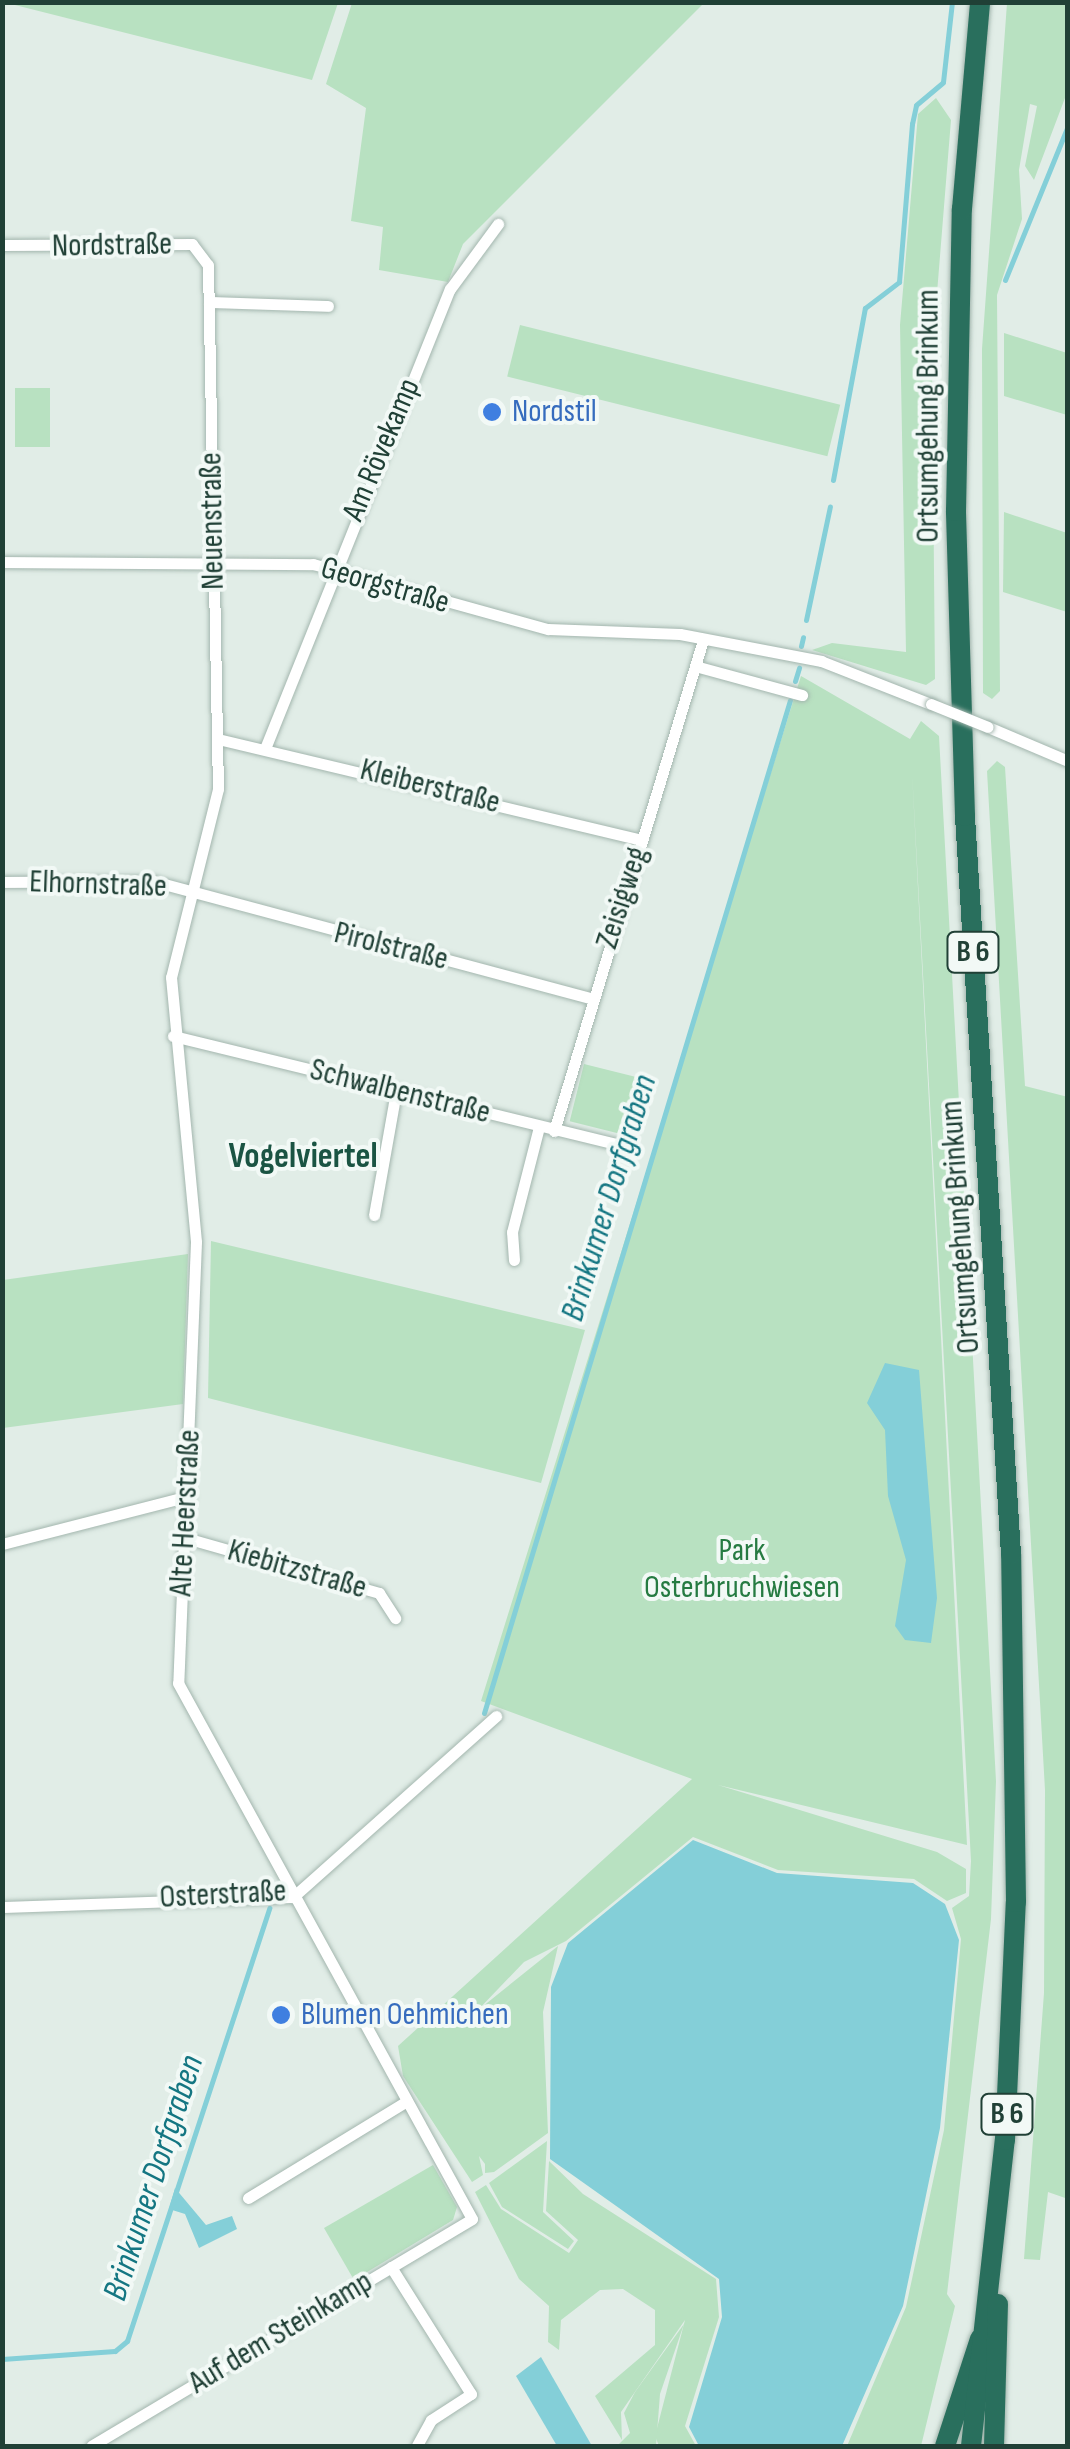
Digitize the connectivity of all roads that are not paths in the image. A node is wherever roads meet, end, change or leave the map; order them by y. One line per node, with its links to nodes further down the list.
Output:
1 (980, 2): 38 (highway, Ortsumgehung Brinkum / B 6)
2 (498, 224): 9 (street, Am Rövekamp)
3 (2, 245): 4 (street, Nordstraße)
4 (208, 265): 5 (street, Neuenstraße)
5 (210, 302): 6 (street); 8 (street, Neuenstraße)
6 (328, 306)
7 (2, 562): 8 (street, Georgstraße)
8 (214, 562): 9 (street, Georgstraße); 13 (street, Neuenstraße)
9 (331, 572): 10 (street, Georgstraße); 14 (street, Am Rövekamp)
10 (703, 640): 11 (street); 15 (street, Georgstraße, bridge)
11 (696, 666): 12 (street); 16 (street, Zeisigweg)
12 (802, 694)
13 (218, 739): 14 (street, Kleiberstraße); 18 (street, Alte Heerstraße)
14 (266, 746): 16 (street, Kleiberstraße)
15 (1068, 761)
16 (641, 840): 19 (street, Zeisigweg)
17 (2, 882): 18 (street, Elhornstraße)
18 (192, 891): 19 (street, Pirolstraße); 20 (street, Alte Heerstraße)
19 (591, 998): 23 (street, Zeisigweg)
20 (172, 1036): 21 (street, Schwalbenstraße); 27 (street, Alte Heerstraße)
21 (396, 1092): 22 (street, Schwalbenstraße); 25 (street)
22 (539, 1127): 23 (street, Schwalbenstraße); 26 (street)
23 (554, 1131): 24 (street, Schwalbenstraße)
24 (628, 1147)
25 (374, 1215)
26 (514, 1260)
27 (189, 1496): 28 (street, Alte Heerstraße); 29 (street)
28 (186, 1538): 30 (street, Kiebitzstraße); 32 (street, Alte Heerstraße)
29 (2, 1544)
30 (395, 1618)
31 (496, 1716): 32 (street, Osterstraße)
32 (294, 1897): 33 (street, Osterstraße); 34 (street, Alte Heerstraße)
33 (2, 1906)
34 (405, 2102): 35 (street); 36 (street, Alte Heerstraße)
35 (248, 2198)
36 (472, 2220): 37 (street, Auf dem Steinkamp)
37 (391, 2268): 40 (street); 41 (street, Auf dem Steinkamp)
38 (993, 2273): 39 (highway, Ortsumgehung Brinkum / B 6); 44 (highway, B 6)
39 (987, 2324): 42 (highway, B 6); 43 (highway, Ortsumgehung Brinkum / B 6)
40 (417, 2445)
41 (91, 2446)
42 (944, 2446)
43 (971, 2446)
44 (994, 2446)

